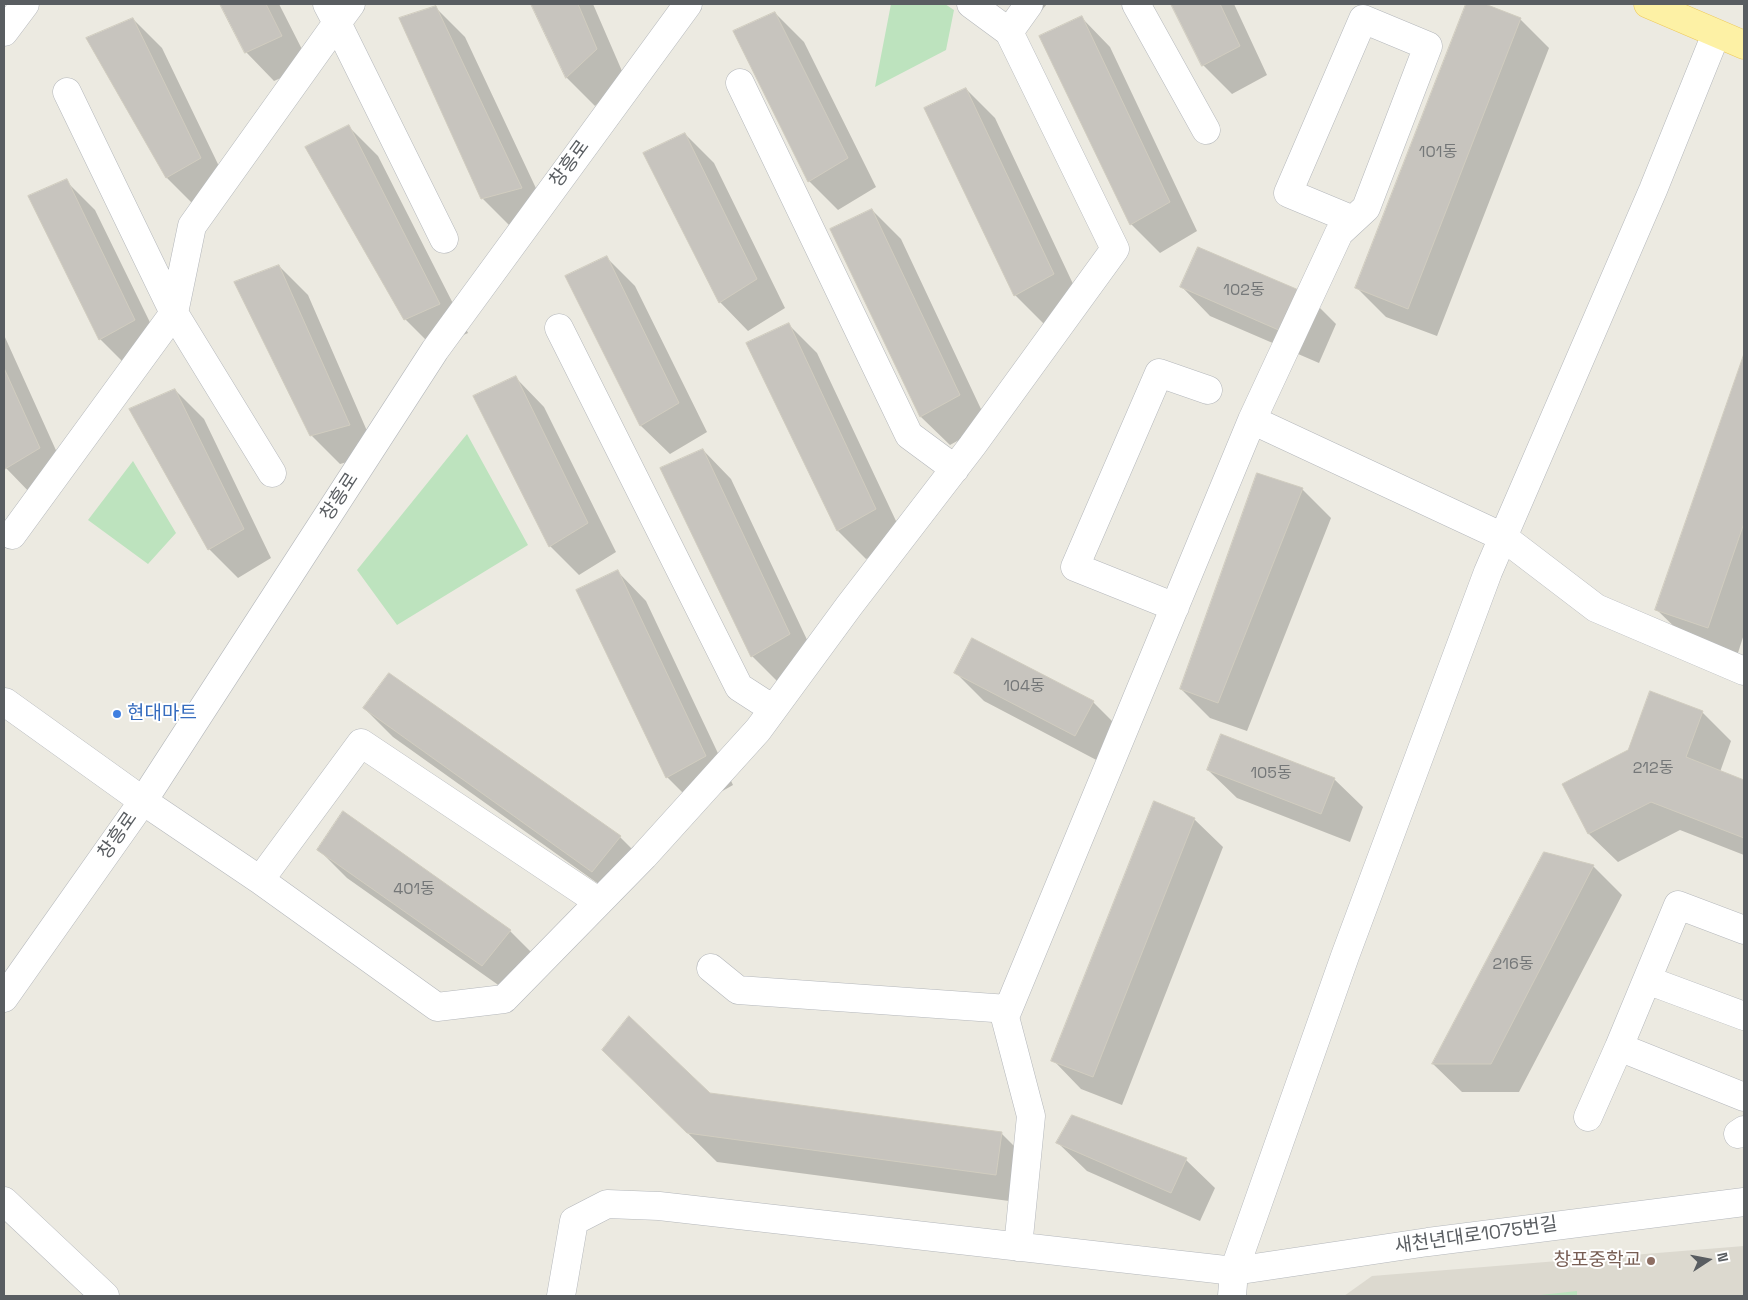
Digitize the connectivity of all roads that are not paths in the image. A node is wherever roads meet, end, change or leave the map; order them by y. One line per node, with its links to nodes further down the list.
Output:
1 (25, 4): 8 (street)
2 (688, 4): 29 (street, 창흥로)
3 (971, 4): 9 (street)
4 (1030, 4): 9 (street)
5 (1136, 4): 14 (street)
6 (1648, 4): 10 (main road)
7 (339, 10): 16 (street); 17 (street)
8 (4, 32)
9 (1009, 32): 21 (street)
10 (1716, 34): 11 (main road); 24 (street)
11 (1744, 45)
12 (740, 83): 21 (street)
13 (67, 92): 17 (street)
14 (1206, 130)
15 (1353, 220): 15 (street); 20 (street)
16 (444, 239)
17 (174, 313): 22 (street); 23 (street)
18 (558, 328): 28 (street)
19 (1208, 390): 25 (street)
20 (1252, 420): 24 (street); 25 (street)
21 (955, 469): 28 (street)
22 (272, 473)
23 (7, 536)
24 (1503, 537): 26 (street); 44 (street)
25 (1175, 607): 36 (street)
26 (1744, 670)
27 (4, 701): 29 (street)
28 (773, 709): 31 (street)
29 (143, 801): 30 (street); 35 (street, 창흥로)
30 (260, 880): 31 (street); 31 (street)
31 (599, 902)
32 (1744, 930): 34 (street)
33 (711, 968): 36 (street)
34 (1647, 980): 37 (street); 38 (street)
35 (4, 998)
36 (1008, 1009): 43 (street)
37 (1744, 1016)
38 (1619, 1047): 39 (street); 40 (street)
39 (1744, 1097)
40 (1588, 1117)
41 (4, 1202): 45 (street)
42 (1744, 1202): 44 (street, 새천년대로1075번길)
43 (1018, 1247): 44 (street, 새천년대로1075번길); 46 (street, 새천년대로1075번길)
44 (1233, 1284)
45 (105, 1296)
46 (561, 1296)

